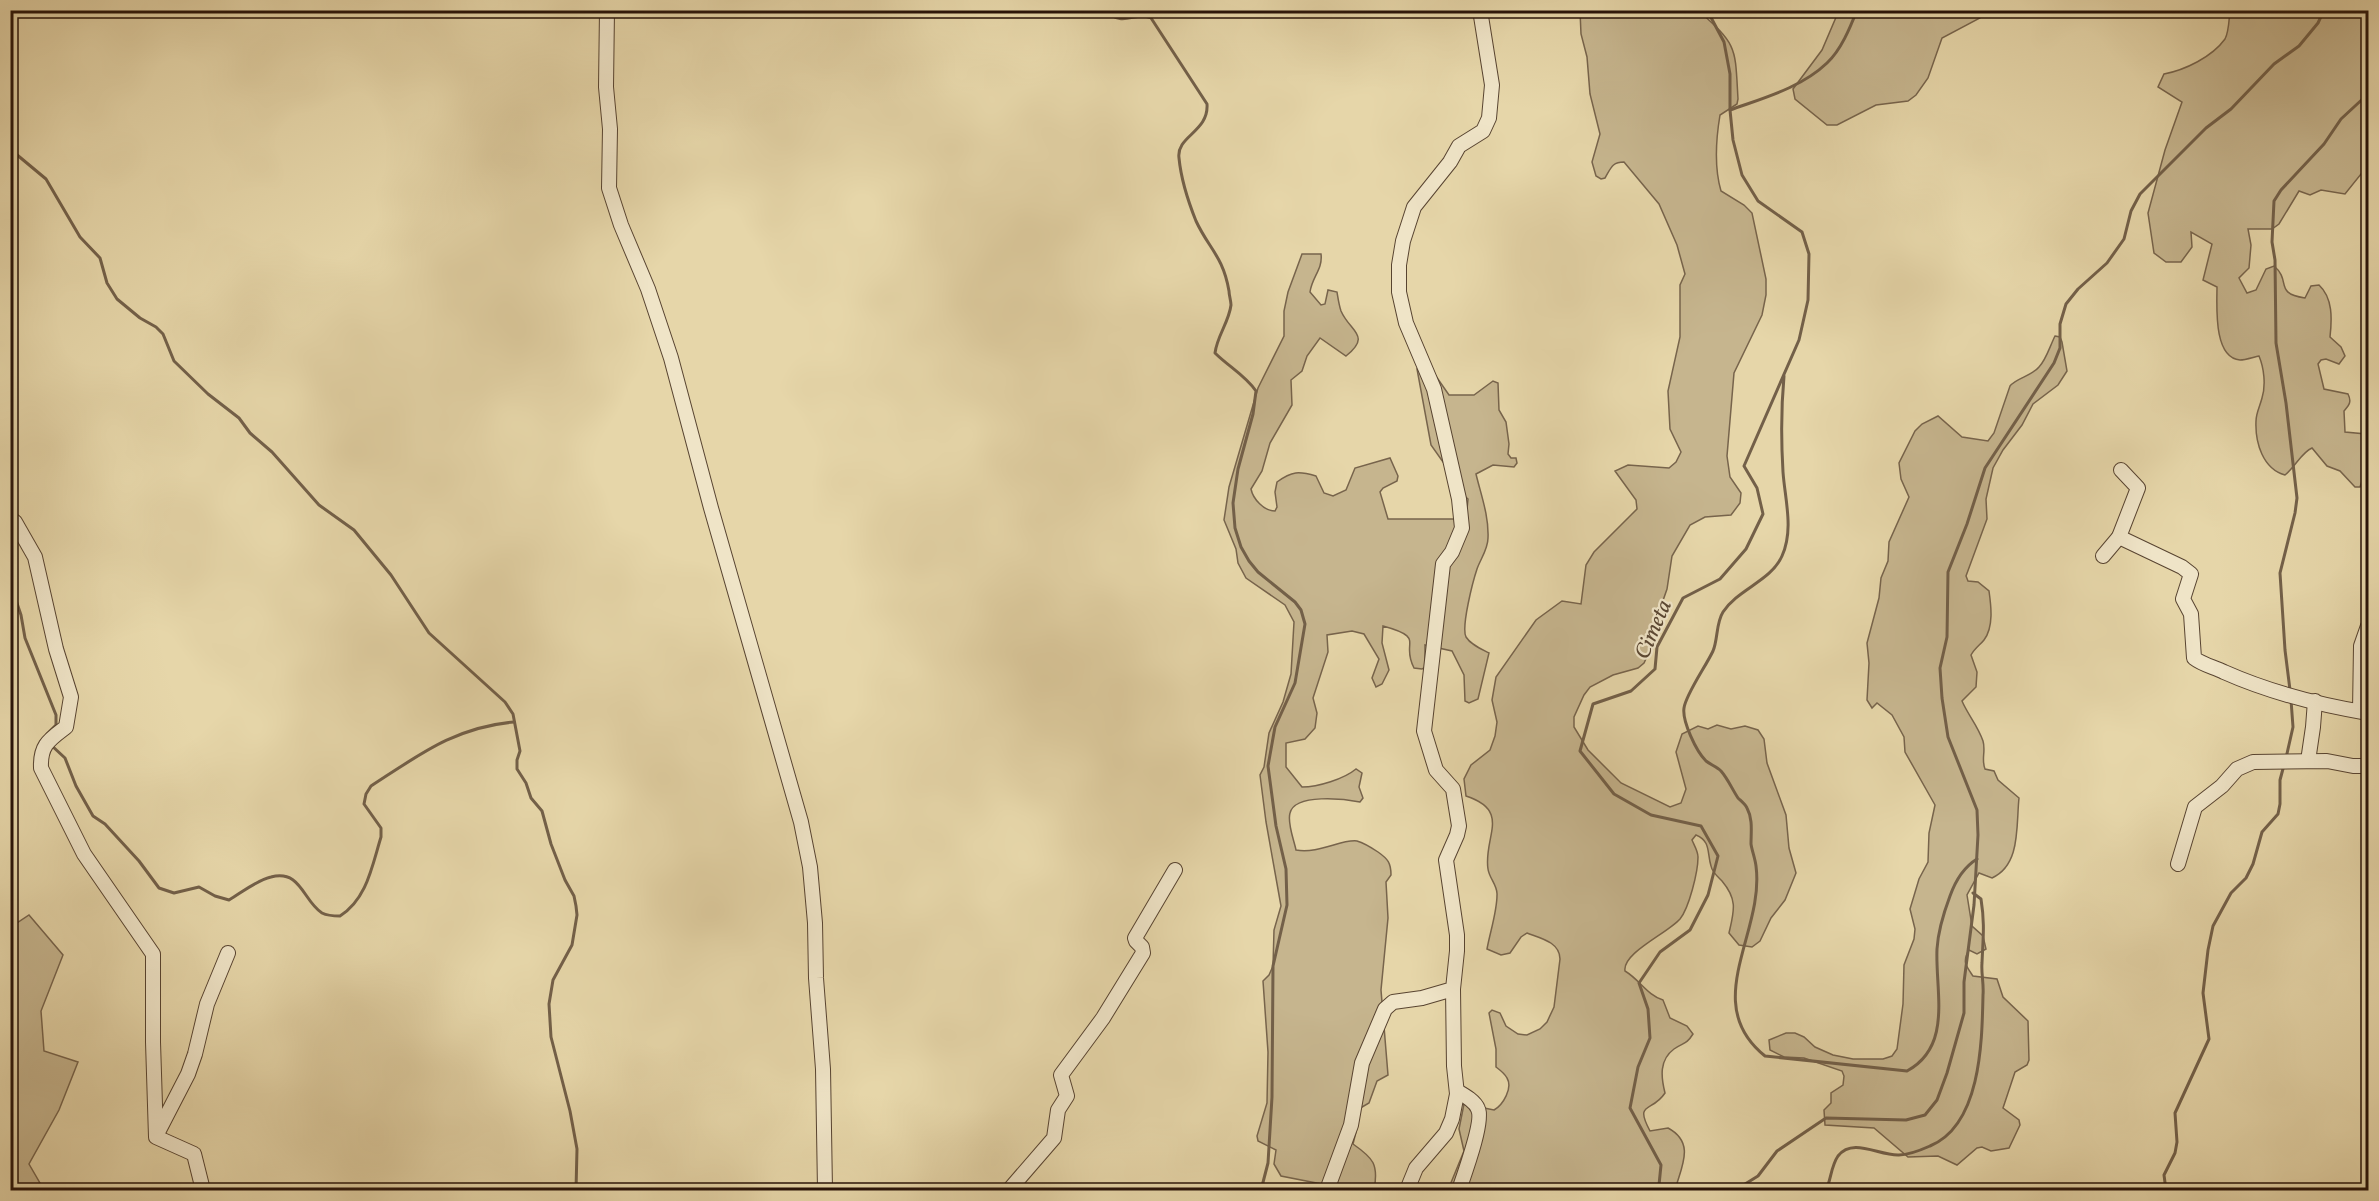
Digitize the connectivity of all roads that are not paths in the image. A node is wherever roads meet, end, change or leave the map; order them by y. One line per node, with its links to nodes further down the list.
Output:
1 (607, 10): 20 (street)
2 (1480, 10): 15 (street)
3 (2121, 470): 5 (street)
4 (10, 518): 17 (street)
5 (2119, 537): 6 (street); 8 (street)
6 (2103, 556)
7 (2368, 626): 9 (street)
8 (2314, 701): 9 (street); 10 (street)
9 (2364, 712)
10 (2308, 761): 11 (street); 12 (street)
11 (2368, 763)
12 (2178, 864)
13 (1175, 870): 21 (street)
14 (228, 953): 17 (street)
15 (1453, 989): 16 (street); 22 (street)
16 (1457, 1091): 18 (street); 23 (street)
17 (156, 1137): 19 (street)
18 (1460, 1190)
19 (203, 1191)
20 (825, 1191)
21 (1009, 1191)
22 (1328, 1191)
23 (1407, 1191)

